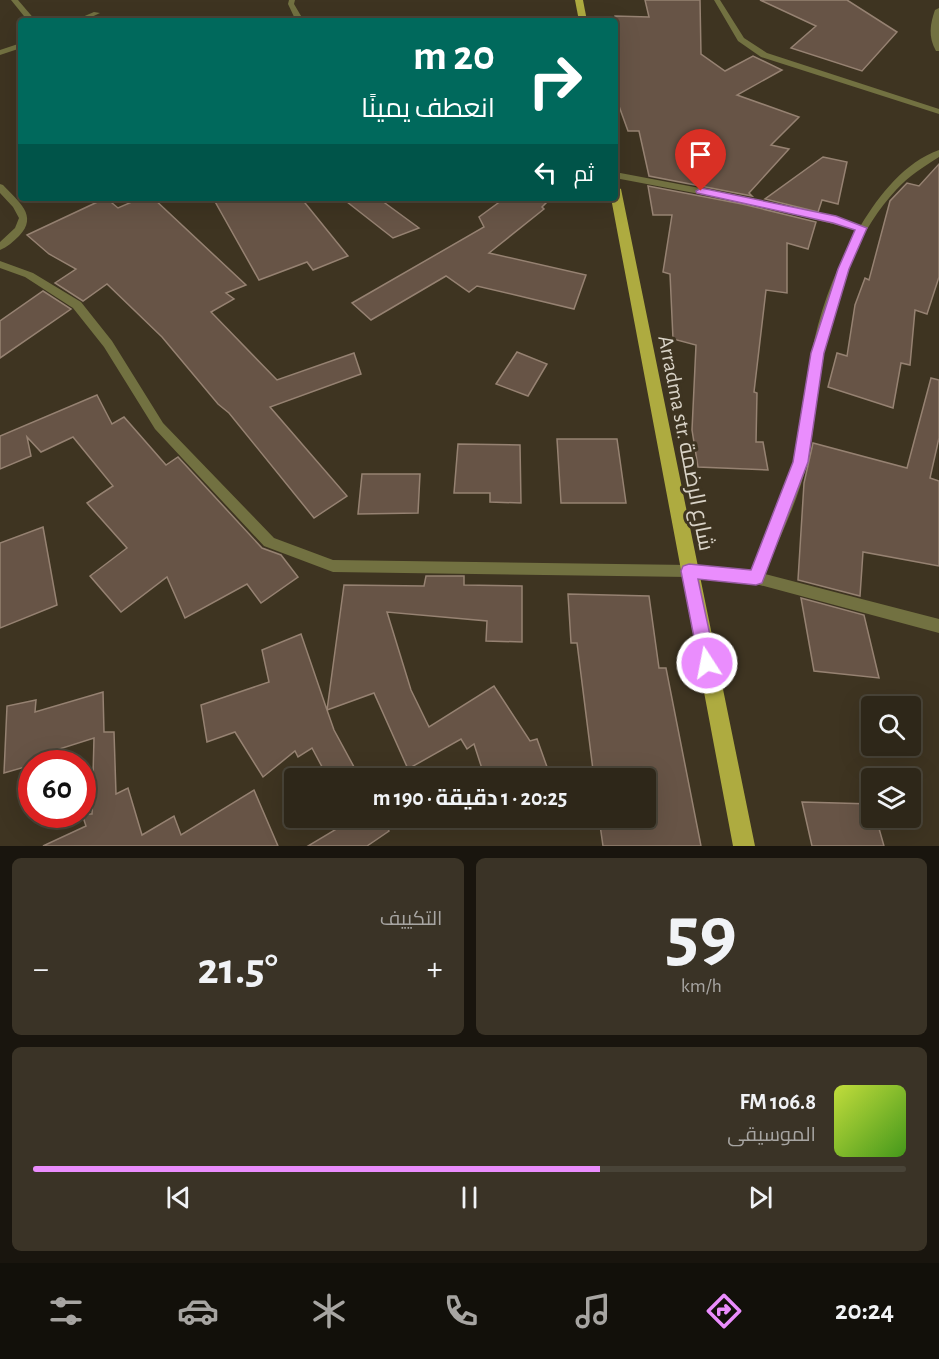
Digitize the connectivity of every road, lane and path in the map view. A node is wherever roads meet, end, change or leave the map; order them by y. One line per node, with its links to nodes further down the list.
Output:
1 (14, 0): 7 (street)
2 (292, 0): 9 (street)
3 (579, 0): 10 (main road)
4 (717, 0): 14 (street)
5 (939, 10): 12 (street)
6 (96, 13): 8 (street)
7 (29, 18)
8 (84, 18)
9 (297, 18)
10 (582, 18)
11 (18, 46): 13 (street)
12 (939, 49)
13 (0, 53)
14 (939, 112)
15 (939, 153): 19 (street)
16 (618, 176): 19 (street)
17 (0, 187): 20 (street)
18 (617, 201): 22 (main road, Arradma str. شارع الرضمة)
19 (862, 228): 23 (street)
20 (0, 248)
21 (0, 264): 22 (street)
22 (689, 571): 23 (street); 25 (main road, Arradma str. شارع الرضمة)
23 (756, 578): 24 (street)
24 (939, 626)
25 (744, 846)

